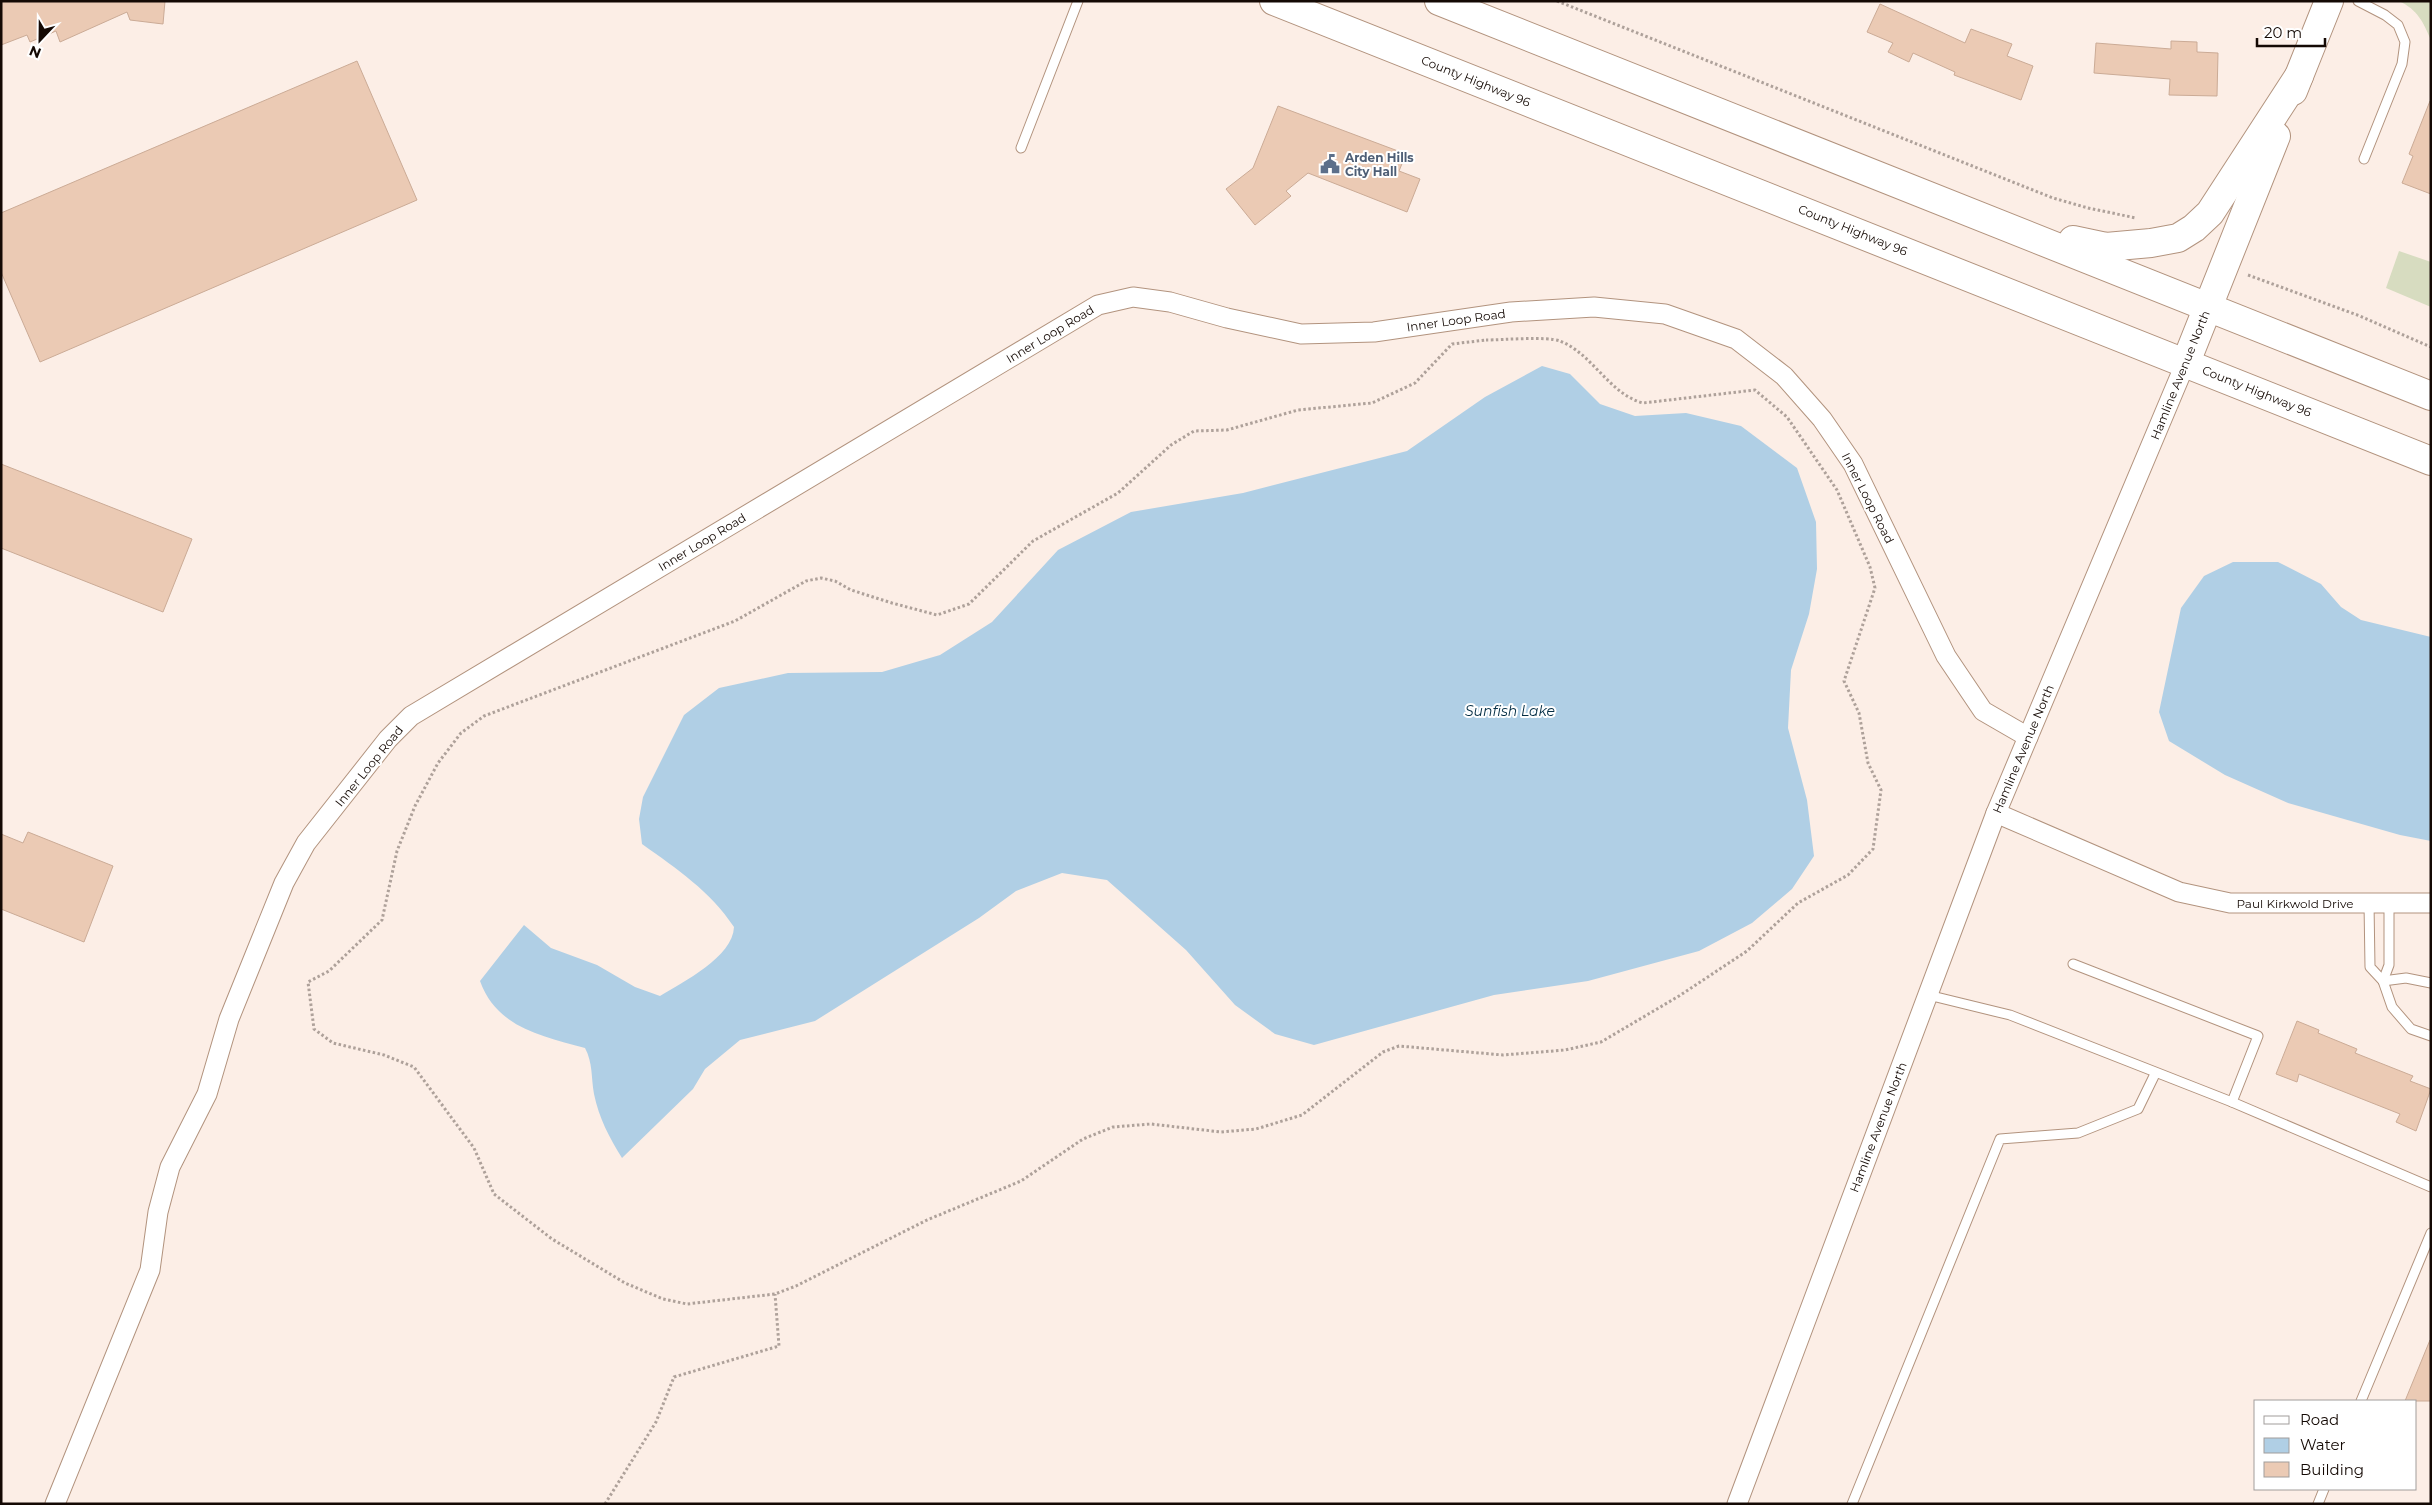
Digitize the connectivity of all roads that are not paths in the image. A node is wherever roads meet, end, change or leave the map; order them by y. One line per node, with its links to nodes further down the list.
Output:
1 (1078, 1): 7 (lane)
2 (1274, 1): 11 (main road, County Highway 96)
3 (1439, 1): 9 (main road)
4 (2358, 1): 8 (lane)
5 (2324, 3): 6 (main road, Hamline Avenue North)
6 (2299, 76): 9 (main road); 10 (main road, Hamline Avenue North)
7 (1021, 148)
8 (2364, 159)
9 (1992, 220): 10 (main road)
10 (2209, 307): 11 (main road, Hamline Avenue North); 12 (main road)
11 (2186, 362): 13 (main road, County Highway 96); 14 (street, Hamline Avenue North)
12 (2431, 396)
13 (2431, 461)
14 (2028, 737): 15 (street, Hamline Avenue North); 30 (street, Inner Loop Road)
15 (1996, 813): 16 (street, Paul Kirkwold Drive); 22 (street, Hamline Avenue North)
16 (2369, 903): 17 (street, Paul Kirkwold Drive); 20 (lane)
17 (2389, 903): 18 (street, Paul Kirkwold Drive); 20 (lane)
18 (2431, 903)
19 (2073, 964): 25 (lane)
20 (2383, 981): 21 (lane); 23 (lane)
21 (2431, 983)
22 (1928, 995): 24 (lane); 31 (street, Hamline Avenue North)
23 (2431, 1036)
24 (2156, 1074): 25 (lane); 32 (lane)
25 (2232, 1102): 26 (lane)
26 (2431, 1187)
27 (2431, 1234): 28 (lane)
28 (2361, 1400)
29 (2324, 1490): 33 (lane)
30 (55, 1504)
31 (1737, 1504)
32 (1852, 1504)
33 (2318, 1504)

